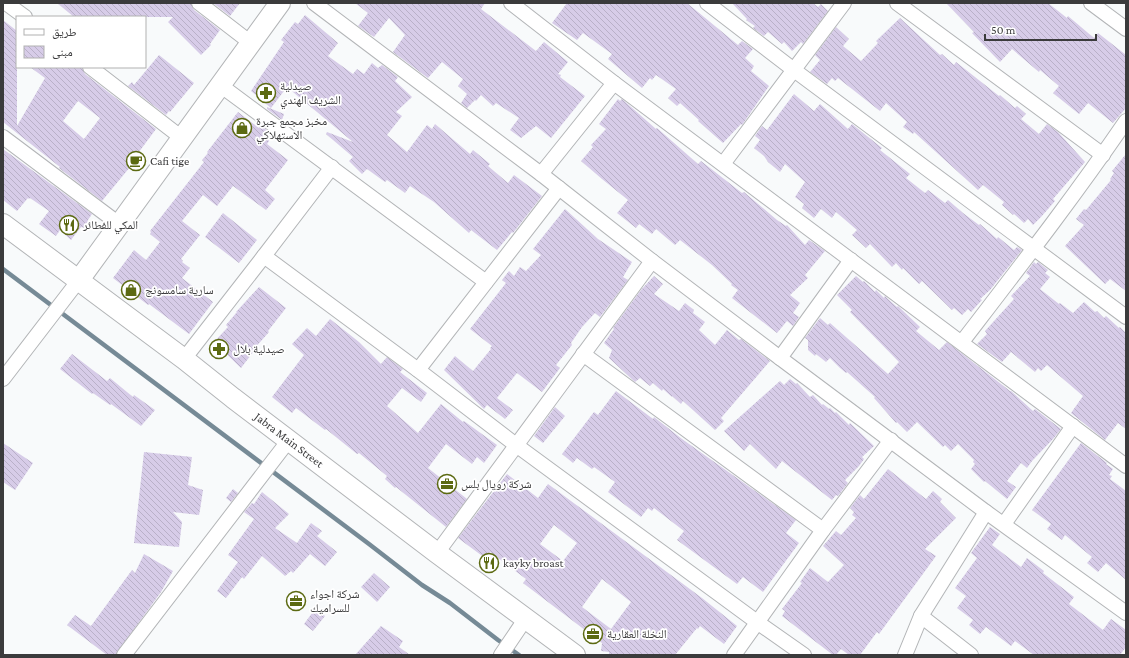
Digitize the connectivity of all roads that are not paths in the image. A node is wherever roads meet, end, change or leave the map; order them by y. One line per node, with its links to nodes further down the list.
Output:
1 (6, 3): 10 (street)
2 (199, 3): 12 (street)
3 (280, 3): 12 (main road)
4 (314, 3): 23 (street)
5 (511, 3): 15 (street)
6 (708, 3): 14 (street)
7 (844, 3): 14 (street)
8 (897, 3): 20 (street)
9 (1091, 3): 11 (street)
10 (24, 16)
11 (1126, 29)
12 (251, 43): 16 (main road)
13 (91, 68): 19 (street)
14 (794, 70): 21 (street); 27 (street)
15 (614, 83): 21 (street); 23 (street)
16 (220, 85): 19 (main road); 22 (street)
17 (1126, 120): 20 (street)
18 (3, 138): 26 (street)
19 (182, 138): 26 (main road)
20 (1103, 155): 27 (street)
21 (723, 164): 29 (street)
22 (332, 167): 28 (street); 32 (street)
23 (541, 174): 24 (street)
24 (559, 188): 30 (street); 32 (street)
25 (3, 224): 31 (main road, Jabra Main Street)
26 (119, 224): 31 (main road)
27 (1034, 248): 33 (street); 34 (street)
28 (264, 256): 37 (street); 38 (street)
29 (851, 260): 34 (street); 36 (street)
30 (652, 261): 35 (street); 36 (street)
31 (79, 280): 37 (main road, Jabra Main Street); 39 (street)
32 (486, 282): 38 (street)
33 (1126, 317)
34 (962, 342): 40 (street)
35 (583, 354): 43 (street); 47 (street)
36 (780, 358): 42 (street)
37 (184, 359): 41 (main road, Jabra Main Street)
38 (418, 370): 43 (street)
39 (3, 379)
40 (1073, 426): 44 (street); 46 (street)
41 (289, 440): 48 (main road, Jabra Main Street); 53 (street)
42 (891, 440): 45 (street); 47 (street)
43 (516, 445): 48 (street); 52 (street)
44 (1126, 466)
45 (986, 512): 46 (street); 50 (street)
46 (1004, 524): 49 (street)
47 (823, 530): 52 (street)
48 (437, 553): 51 (main road, Jabra Main Street)
49 (1126, 613)
50 (921, 616): 58 (street); 59 (street)
51 (526, 618): 54 (street); 55 (main road, Jabra Main Street)
52 (757, 622): 56 (street); 57 (street)
53 (124, 655)
54 (501, 655)
55 (575, 655)
56 (734, 655)
57 (804, 655)
58 (905, 655)
59 (971, 655)

